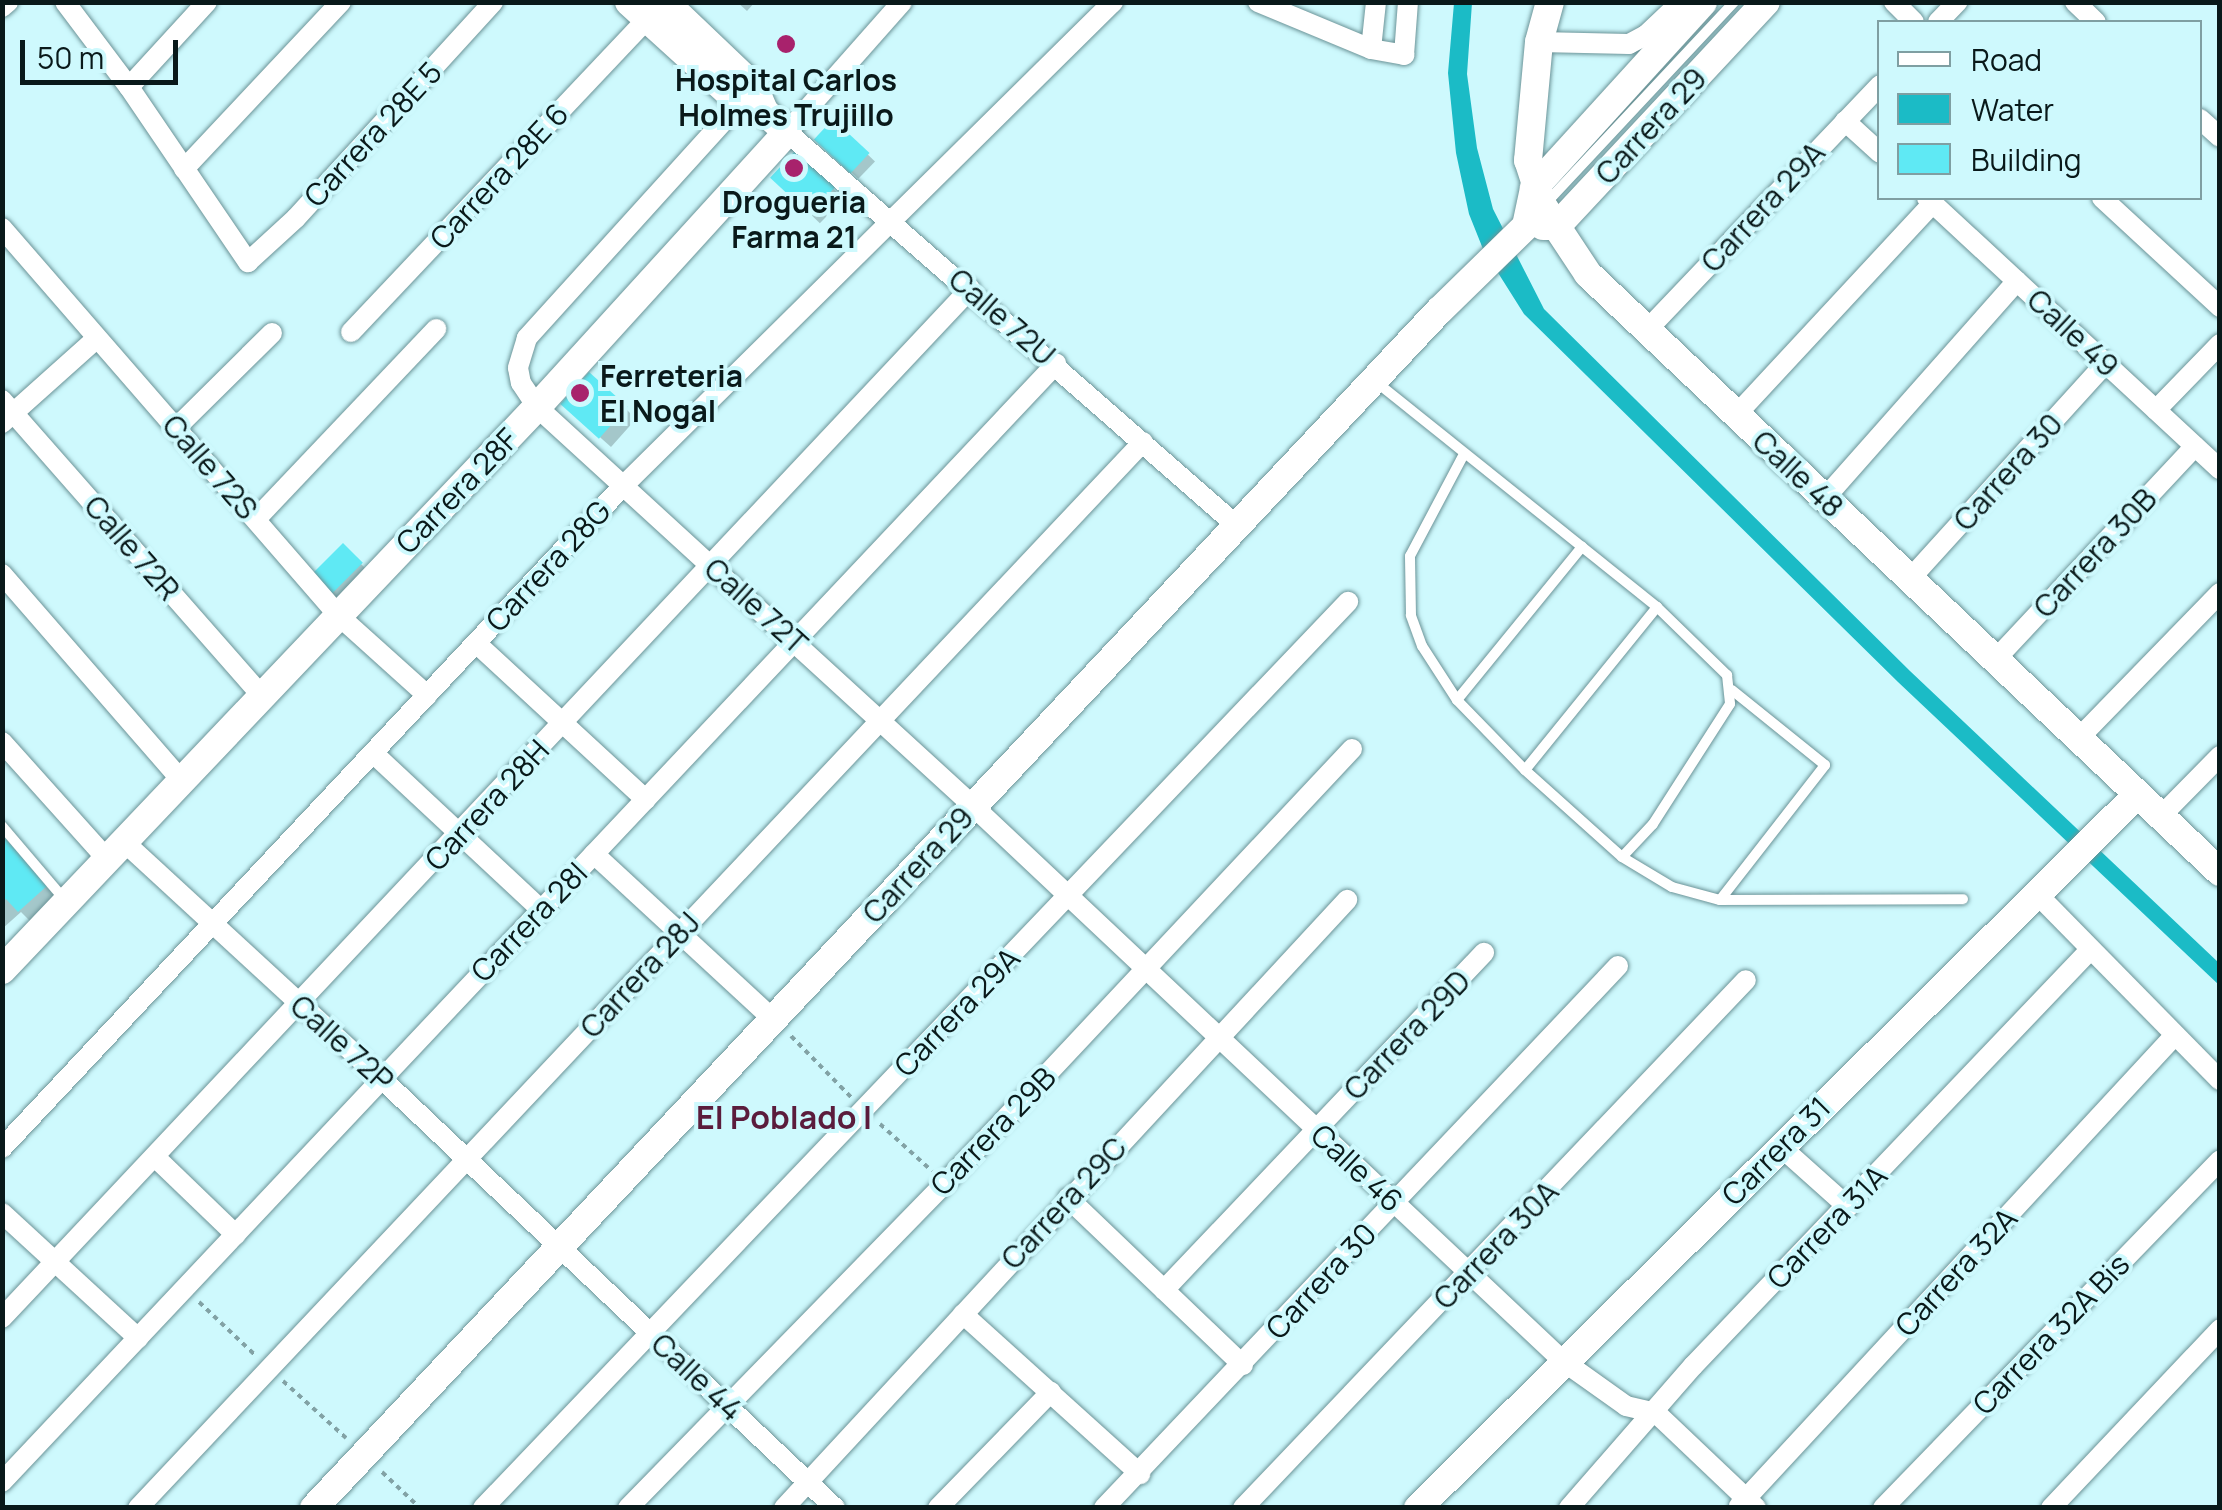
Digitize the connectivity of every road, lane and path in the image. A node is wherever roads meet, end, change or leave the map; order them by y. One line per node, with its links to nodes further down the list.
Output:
1 (64, 2): 22 (street)
2 (207, 2): 22 (street)
3 (341, 2): 28 (street)
4 (494, 2): 28 (street, Carrera 28E 5)
5 (902, 2): 26 (street, Carrera 28F)
6 (1112, 2): 32 (street, Carrera 28G)
7 (1258, 2): 21 (street)
8 (1376, 2): 21 (street)
9 (1408, 2): 21 (street)
10 (1550, 2): 20 (street, Calle 48)
11 (1681, 2): 20 (street)
12 (1703, 2): 31 (street, Carrera 29)
13 (1734, 2): 31 (lane)
14 (1766, 2): 31 (street, Carrera 29)
15 (1894, 2): 18 (street)
16 (2075, 2): 19 (street)
17 (647, 8): 24 (street, Calle 72U); 39 (street, Carrera 28E 6)
18 (1912, 20)
19 (2094, 20)
20 (1540, 42): 31 (street, Calle 48)
21 (1372, 49)
22 (129, 87): 28 (street)
23 (1877, 88): 25 (street, Carrera 29A)
24 (752, 100): 26 (street, Calle 72U); 46 (street)
25 (1845, 121): 27 (street); 38 (street, Carrera 29A)
26 (788, 132): 32 (street, Calle 72U); 46 (street, Carrera 28F)
27 (1877, 150)
28 (184, 169)
29 (1930, 200): 34 (street, Calle 49); 49 (street)
30 (2104, 200): 36 (street)
31 (1535, 216): 38 (street, Calle 48); 45 (street, Carrera 29)
32 (890, 218): 35 (street, Calle 72U); 55 (street, Carrera 28G)
33 (2, 228): 41 (street, Calle 72S)
34 (2017, 281): 44 (street, Calle 49); 56 (street)
35 (970, 290): 43 (street, Calle 72U); 60 (street, Carrera 28H)
36 (2220, 306)
37 (436, 329): 57 (street)
38 (1647, 330): 49 (street, Calle 48)
39 (351, 332)
40 (272, 333): 50 (street)
41 (96, 339): 48 (street); 50 (street, Calle 72S)
42 (2220, 344): 47 (street)
43 (1056, 364): 51 (street, Calle 72U); 67 (street, Carrera 28I)
44 (2106, 364): 47 (street, Calle 49); 62 (street, Carrera 30)
45 (1374, 380): 53 (lane); 58 (street, Carrera 29)
46 (537, 407): 55 (street, Calle 72T); 66 (street, Carrera 28F)
47 (2156, 410): 52 (street, Calle 49)
48 (6, 412): 72 (street, Calle 72R)
49 (1736, 415): 56 (street, Calle 48)
50 (176, 428): 57 (street, Calle 72S)
51 (1142, 442): 58 (street, Calle 72U); 74 (street, Carrera 28J)
52 (2195, 446): 54 (street, Calle 49); 69 (street, Carrera 30B)
53 (1463, 456): 59 (lane); 73 (lane)
54 (2220, 469)
55 (623, 486): 60 (street, Calle 72T); 68 (street, Carrera 28G)
56 (1824, 499): 62 (street, Calle 48)
57 (256, 519): 66 (street, Calle 72S)
58 (1237, 526): 84 (street, Carrera 29)
59 (1582, 548): 65 (lane); 73 (lane)
60 (711, 566): 67 (street, Calle 72T); 75 (street, Carrera 28H)
61 (2, 574): 82 (street)
62 (1910, 580): 69 (street, Calle 48)
63 (2220, 593): 76 (street)
64 (1348, 602): 94 (street, Carrera 29A)
65 (1657, 607): 70 (lane); 81 (lane)
66 (338, 616): 71 (street, Calle 72S); 72 (street, Carrera 28F)
67 (795, 641): 74 (street, Calle 72T); 83 (street, Carrera 28I)
68 (476, 643): 71 (street, Carrera 28G); 75 (street)
69 (1994, 660): 76 (street, Calle 48)
70 (1732, 690): 91 (lane); 96 (lane)
71 (427, 695): 79 (street, Carrera 28G)
72 (262, 696): 82 (street, Carrera 28F)
73 (1457, 700): 81 (lane)
74 (880, 720): 84 (street, Calle 72T); 101 (street, Carrera 28J)
75 (562, 724): 83 (street); 88 (street, Carrera 28H)
76 (2078, 740): 85 (street, Calle 48)
77 (2, 742): 89 (street, Calle 72P)
78 (1352, 749): 105 (street, Carrera 29B)
79 (373, 753): 88 (street); 100 (street, Carrera 28G)
80 (2220, 756): 86 (street)
81 (1525, 770): 91 (lane)
82 (182, 780): 89 (street, Carrera 28F)
83 (646, 800): 90 (street, Carrera 28I)
84 (973, 806): 94 (street, Calle 46); 109 (street, Carrera 29)
85 (2126, 806): 86 (street, Calle 48); 93 (street, Carrera 31)
86 (2160, 818): 92 (street, Calle 48)
87 (2, 826): 98 (lane)
88 (460, 834): 99 (street); 108 (street, Carrera 28H)
89 (114, 850): 98 (street, Carrera 28F); 100 (street, Calle 72P)
90 (594, 854): 99 (street, Carrera 28I); 101 (street)
91 (1622, 857): 96 (lane)
92 (2220, 872)
93 (2044, 888): 102 (street); 115 (street, Carrera 31)
94 (1067, 898): 105 (street, Calle 46); 132 (street, Carrera 29A)
95 (1347, 900): 111 (street, Carrera 29C)
96 (1720, 900): 97 (lane)
97 (1963, 900)
98 (66, 901): 106 (street, Carrera 28F)
99 (540, 909): 112 (street, Carrera 28I)
100 (214, 924): 108 (street, Calle 72P); 116 (street, Carrera 28G)
101 (679, 933): 109 (street); 118 (street, Carrera 28J)
102 (2089, 951): 110 (street); 122 (street, Carrera 31A)
103 (1484, 953): 114 (street, Carrera 29D)
104 (1618, 966): 121 (street, Carrera 30)
105 (1148, 969): 111 (street, Calle 46); 137 (street, Carrera 29B)
106 (2, 970)
107 (1746, 980): 127 (street, Carrera 30A)
108 (300, 1004): 112 (street, Calle 72P); 117 (street, Carrera 28H)
109 (773, 1019): 125 (street, Carrera 29)
110 (2174, 1036): 113 (street); 143 (street, Carrera 32A)
111 (1218, 1037): 114 (street, Calle 46); 120 (street, Carrera 29C)
112 (382, 1079): 118 (street, Calle 72P); 124 (street, Carrera 28I)
113 (2220, 1080)
114 (1316, 1129): 121 (street, Calle 46); 128 (street, Carrera 29D)
115 (1781, 1147): 122 (street); 134 (street, Carrera 31)
116 (2, 1148)
117 (155, 1158): 124 (street); 126 (street, Carrera 28H)
118 (466, 1159): 125 (street, Calle 72P); 144 (street, Carrera 28J)
119 (2220, 1160): 156 (street, Carrera 32A Bis)
120 (1068, 1198): 128 (street); 129 (street, Carrera 29C)
121 (1394, 1203): 127 (street, Calle 46); 135 (street, Carrera 30)
122 (1848, 1206): 138 (street, Carrera 31A)
123 (2, 1213): 126 (street)
124 (236, 1235): 133 (street, Carrera 28I)
125 (560, 1246): 132 (street, Calle 44); 139 (street, Carrera 29)
126 (56, 1262): 130 (street, Carrera 28H); 133 (street)
127 (1470, 1274): 134 (street, Calle 46); 153 (street, Carrera 30A)
128 (1164, 1290): 135 (street)
129 (963, 1314): 136 (street); 142 (street, Carrera 29C)
130 (2, 1318)
131 (2220, 1329): 157 (street)
132 (649, 1331): 137 (street, Calle 44); 147 (street, Carrera 29A)
133 (138, 1338): 141 (street, Carrera 28I)
134 (1563, 1362): 138 (street, Calle 46); 154 (street, Carrera 31)
135 (1242, 1364): 140 (street, Carrera 30)
136 (1051, 1392): 140 (street); 151 (street)
137 (726, 1404): 142 (street, Calle 44); 148 (street, Carrera 29B)
138 (1656, 1413): 143 (street, Calle 46); 155 (street, Carrera 31A)
139 (364, 1454): 145 (street, Carrera 29); 146 (path)
140 (1140, 1474): 152 (street, Carrera 30)
141 (2, 1482)
142 (808, 1482): 149 (street, Carrera 29C); 150 (street, Calle 44)
143 (1746, 1505)
144 (138, 1508)
145 (314, 1508)
146 (420, 1508)
147 (482, 1508)
148 (628, 1508)
149 (784, 1508)
150 (835, 1508)
151 (938, 1508)
152 (1104, 1508)
153 (1242, 1508)
154 (1418, 1508)
155 (1569, 1508)
156 (1882, 1508)
157 (2052, 1508)

